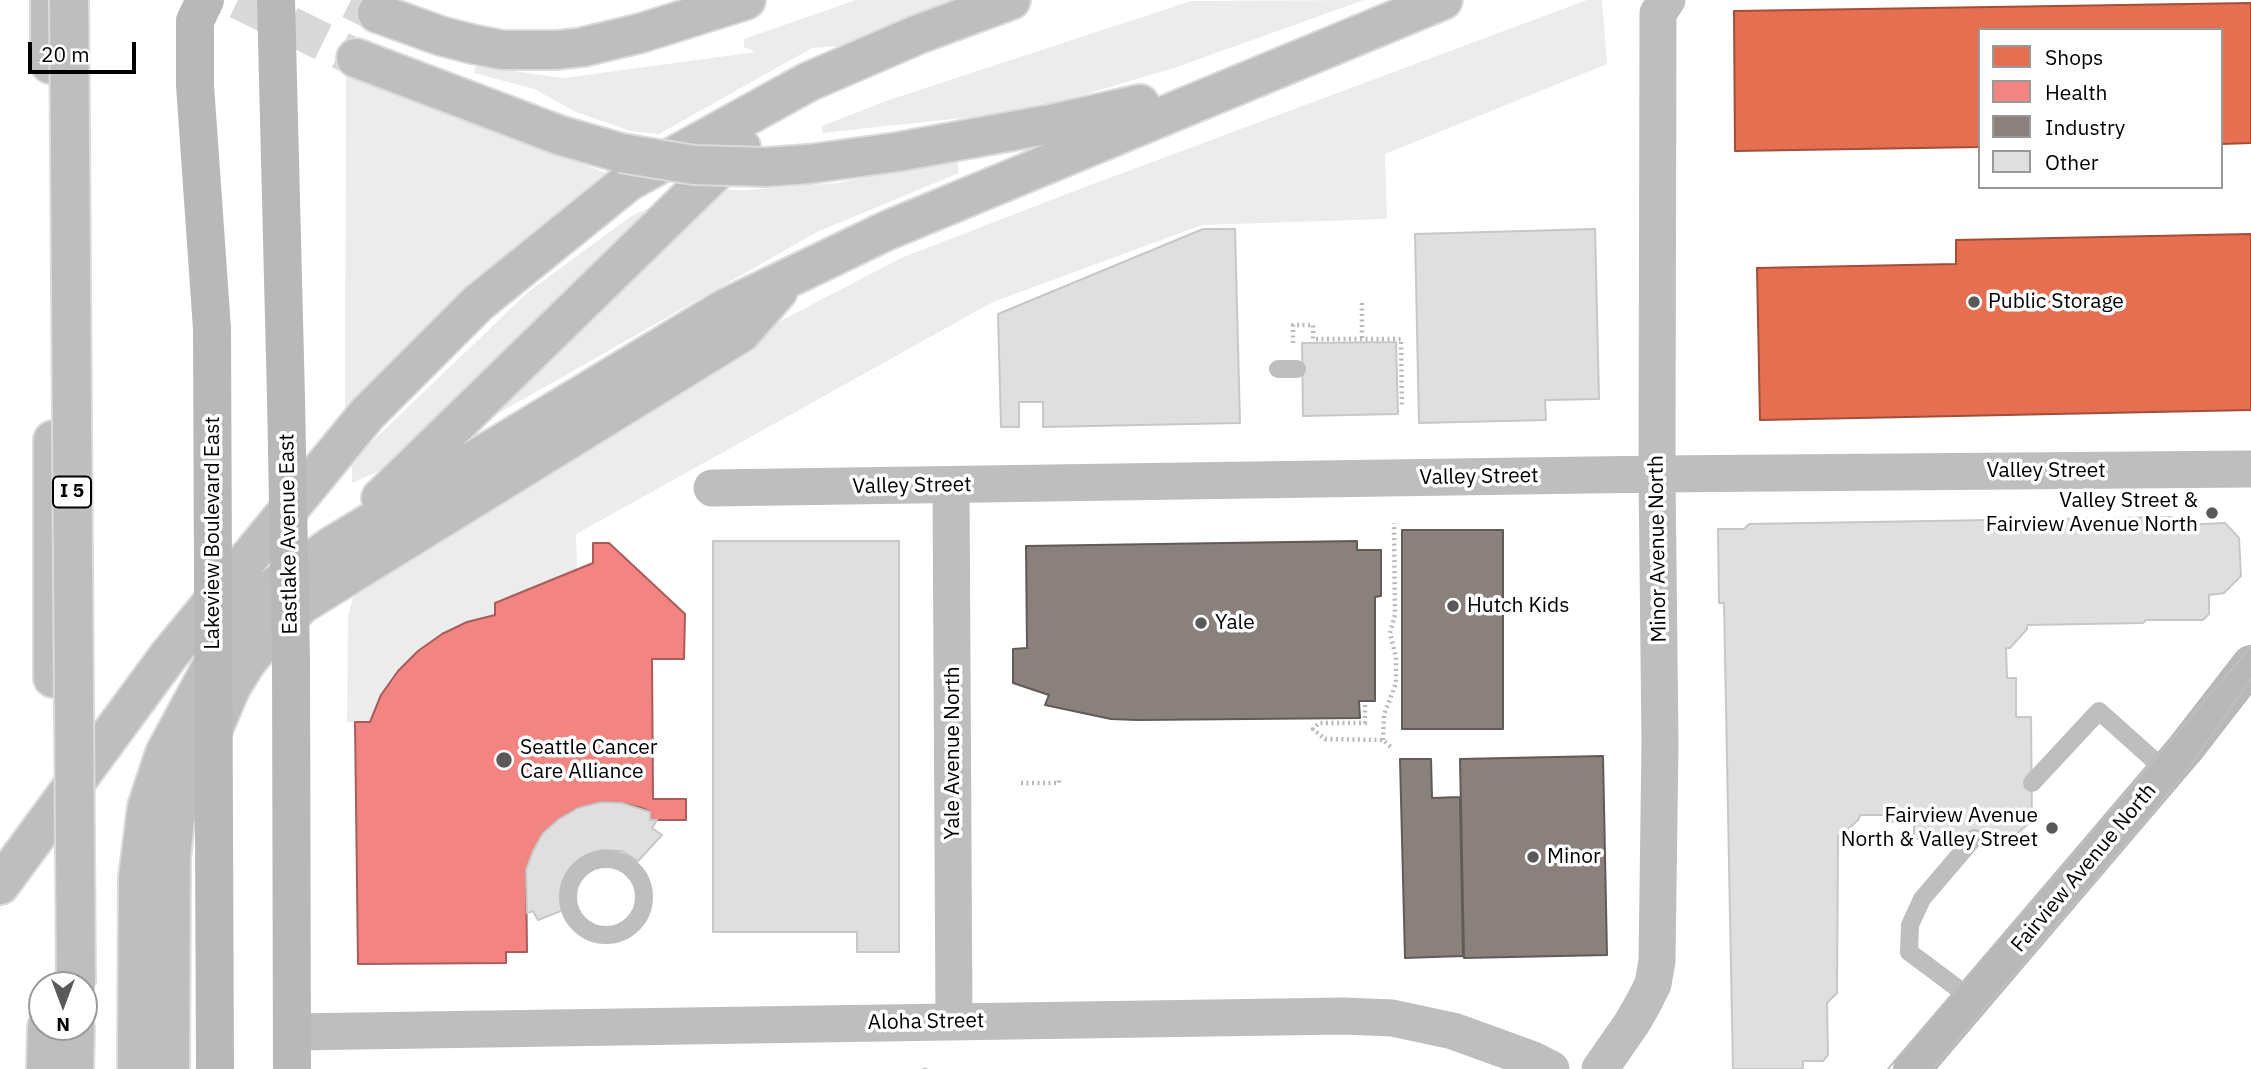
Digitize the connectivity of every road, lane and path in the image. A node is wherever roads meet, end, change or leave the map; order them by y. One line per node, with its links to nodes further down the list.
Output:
1 (50, 0): 37 (highway)
2 (69, 0): 38 (highway, I 5, bridge)
3 (205, 0): 48 (main road, Lakeview Boulevard East, bridge)
4 (276, 0): 43 (main road, Eastlake Avenue East, bridge)
5 (746, 0): 9 (highway)
6 (1011, 0): 12 (highway)
7 (1443, 0): 10 (highway)
8 (1663, 7): 21 (street, Minor Avenue North)
9 (377, 13)
10 (1399, 18): 11 (highway, bridge); 13 (highway)
11 (356, 58)
12 (808, 82): 25 (highway); 35 (highway)
13 (791, 277): 25 (highway); 47 (highway)
14 (1362, 303): 15 (path)
15 (1362, 339): 16 (path); 19 (path)
16 (1293, 347)
17 (1278, 369): 18 (lane)
18 (1297, 369)
19 (1402, 408)
20 (2249, 470): 21 (street, Valley Street)
21 (1657, 474): 22 (street, Valley Street); 50 (street, Minor Avenue North)
22 (951, 485): 23 (street, Valley Street); 40 (street, Yale Avenue North)
23 (712, 488)
24 (1394, 523): 28 (path)
25 (332, 546): 46 (highway)
26 (2251, 664): 30 (main road, Fairview Avenue North)
27 (1365, 705): 28 (path)
28 (1383, 740): 29 (path)
29 (1392, 748)
30 (2166, 771): 33 (lane); 39 (main road, Fairview Avenue North)
31 (1059, 778): 32 (path)
32 (1021, 783)
33 (2032, 783)
34 (1974, 838): 39 (lane)
35 (0, 885)
36 (569, 891): 36 (lane)
37 (49, 971)
38 (76, 971)
39 (1972, 999): 51 (main road, Fairview Avenue North)
40 (954, 1021): 43 (street, Aloha Street); 49 (street, Aloha Street)
41 (47, 1041): 44 (highway)
42 (75, 1041): 45 (highway)
43 (292, 1051)
44 (46, 1069)
45 (74, 1069)
46 (137, 1069)
47 (170, 1069)
48 (215, 1069)
49 (1551, 1069)
50 (1600, 1069)
51 (1912, 1069)

